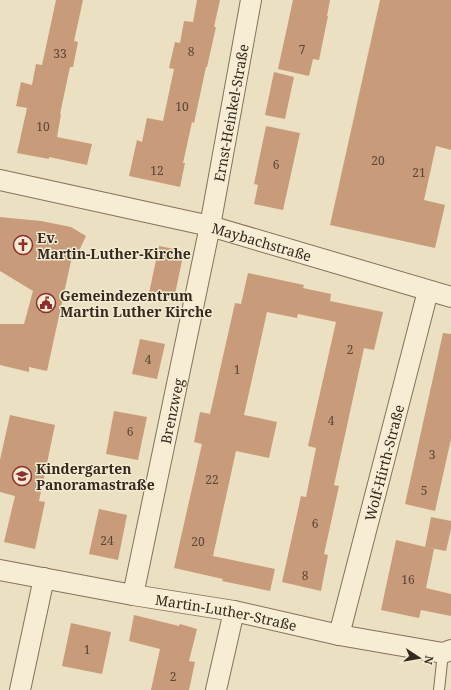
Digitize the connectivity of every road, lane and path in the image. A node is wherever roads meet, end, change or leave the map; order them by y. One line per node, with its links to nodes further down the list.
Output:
1 (251, 0): 3 (street, Ernst-Heinkel-Straße)
2 (0, 180): 3 (street, Maybachstraße)
3 (210, 226): 4 (street, Maybachstraße); 8 (street, Brenzweg)
4 (428, 291): 5 (street, Maybachstraße); 10 (street, Wolf-Hirth-Straße)
5 (451, 297)
6 (0, 570): 7 (street, Martin-Luther-Straße)
7 (44, 578): 8 (street, Martin-Luther-Straße); 12 (street)
8 (133, 596): 9 (street, Martin-Luther-Straße)
9 (234, 611): 10 (street, Martin-Luther-Straße); 13 (street)
10 (340, 635): 11 (street, Martin-Luther-Straße)
11 (447, 652): 14 (lane)
12 (20, 690)
13 (216, 690)
14 (439, 690)

